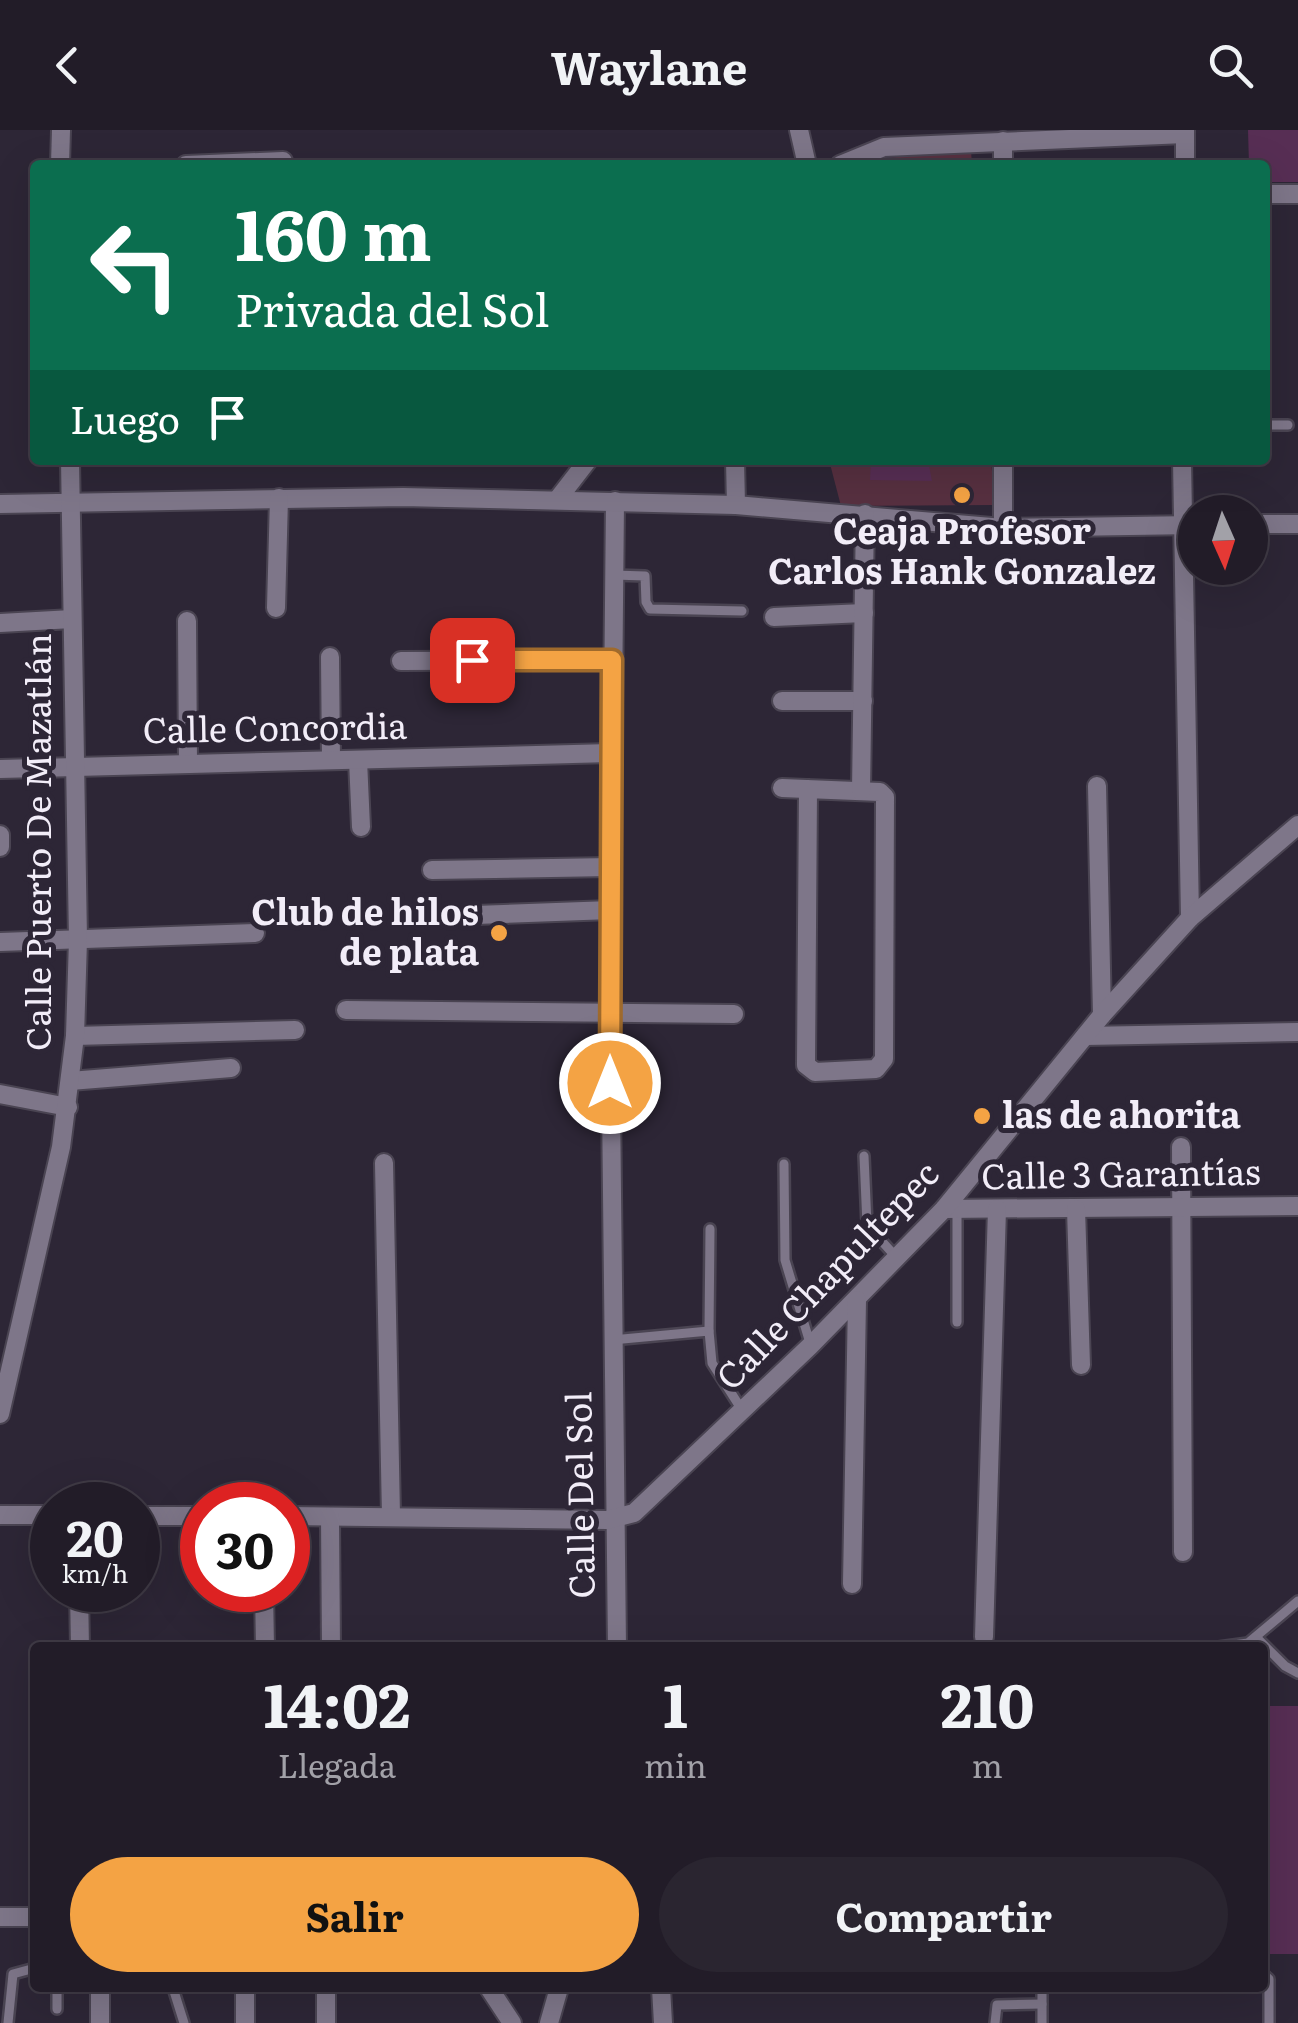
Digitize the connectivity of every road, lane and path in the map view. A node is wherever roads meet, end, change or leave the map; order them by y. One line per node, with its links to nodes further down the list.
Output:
1 (61, 130): 5 (street)
2 (799, 130): 6 (street)
3 (1186, 132): 4 (street); 9 (street)
4 (1003, 141): 7 (street); 8 (street)
5 (60, 160)
6 (806, 160)
7 (852, 160)
8 (1003, 160)
9 (1185, 160)
10 (1270, 194): 11 (street)
11 (1298, 194)
12 (1288, 424): 13 (lane)
13 (1270, 425)
14 (70, 465): 23 (street, Calle Puerto De Mazatlán)
15 (584, 465): 21 (street)
16 (735, 465): 25 (street)
17 (1003, 465): 30 (street)
18 (1182, 465): 19 (street)
19 (1185, 495)
20 (279, 498): 21 (street); 23 (street); 33 (street)
21 (557, 500): 22 (street)
22 (615, 501): 25 (street); 31 (street, Calle Del Sol)
23 (71, 502): 24 (street); 37 (street, Calle Puerto De Mazatlán)
24 (0, 504)
25 (736, 505): 26 (street)
26 (865, 514): 30 (street); 35 (street)
27 (1268, 524): 28 (street)
28 (1298, 524)
29 (1178, 525): 30 (street)
30 (1002, 528)
31 (614, 575): 34 (lane); 41 (street, Calle Del Sol)
32 (1188, 585): 63 (street)
33 (276, 608)
34 (742, 610)
35 (864, 613): 36 (street); 44 (street)
36 (774, 617)
37 (72, 619): 38 (street); 49 (street, Calle Puerto De Mazatlán)
38 (0, 622)
39 (187, 622): 48 (street)
40 (330, 657): 46 (street)
41 (612, 660): 42 (street); 45 (street, Calle Del Sol)
42 (401, 661)
43 (782, 701): 44 (street)
44 (863, 701): 54 (street)
45 (611, 753): 47 (street, Calle Concordia); 59 (street, Calle Del Sol)
46 (331, 760): 47 (street, Calle Concordia); 48 (street, Calle Concordia)
47 (358, 760): 55 (street)
48 (188, 764): 49 (street, Calle Concordia)
49 (74, 767): 50 (street, Calle Concordia); 65 (street, Calle Puerto De Mazatlán)
50 (0, 769)
51 (1097, 786): 70 (street)
52 (782, 788): 53 (street)
53 (808, 789): 54 (street); 54 (street)
54 (861, 791)
55 (360, 827)
56 (1295, 833): 63 (street, Calle Chapultepec)
57 (0, 835): 58 (street)
58 (0, 847)
59 (611, 868): 60 (street); 61 (street, Calle Del Sol)
60 (432, 870)
61 (611, 910): 62 (street); 68 (street, Calle Del Sol)
62 (448, 916)
63 (1190, 918): 70 (street, Calle Chapultepec)
64 (254, 932): 65 (street)
65 (78, 940): 66 (street); 73 (street, Calle Puerto De Mazatlán)
66 (0, 942)
67 (346, 1010): 68 (street)
68 (610, 1010): 69 (street); 93 (street, Calle Del Sol)
69 (734, 1014)
70 (1102, 1016): 74 (street, Calle Chapultepec)
71 (295, 1030): 73 (street)
72 (1298, 1032): 74 (street)
73 (75, 1036): 76 (street, Calle Puerto De Mazatlán)
74 (1085, 1036): 85 (street, Calle Chapultepec)
75 (231, 1068): 76 (street)
76 (70, 1080): 78 (street, Calle Puerto De Mazatlán)
77 (0, 1094): 78 (street)
78 (68, 1107): 97 (street, Calle Puerto De Mazatlán)
79 (1181, 1147): 84 (street)
80 (864, 1156): 89 (lane)
81 (384, 1163): 102 (street)
82 (784, 1164): 94 (lane)
83 (1298, 1206): 84 (street, Calle 3 Garantías)
84 (1181, 1207): 86 (street, Calle 3 Garantías); 104 (street)
85 (951, 1209): 87 (street, Calle 3 Garantías); 89 (street, Calle Chapultepec); 91 (lane)
86 (1076, 1209): 87 (street, Calle 3 Garantías); 95 (street)
87 (997, 1210): 109 (street)
88 (710, 1229): 92 (lane)
89 (897, 1258): 90 (street, Calle Chapultepec)
90 (857, 1300): 94 (street, Calle Chapultepec); 105 (street)
91 (957, 1322)
92 (708, 1331): 93 (lane); 96 (lane)
93 (612, 1340): 103 (street, Calle Del Sol)
94 (810, 1346): 96 (street, Calle Chapultepec)
95 (1081, 1365)
96 (742, 1410): 103 (street, Calle Chapultepec)
97 (0, 1414)
98 (0, 1514): 99 (street)
99 (30, 1515)
100 (310, 1516): 101 (street)
101 (330, 1516): 102 (street); 113 (street)
102 (391, 1516): 103 (street)
103 (613, 1520): 114 (street, Calle Del Sol)
104 (1183, 1552)
105 (852, 1584)
106 (1298, 1602): 110 (lane)
107 (79, 1612): 111 (street)
108 (264, 1612): 112 (street)
109 (984, 1636)
110 (1256, 1638): 115 (lane); 116 (lane)
111 (80, 1642)
112 (264, 1642)
113 (331, 1642)
114 (617, 1642)
115 (1247, 1642)
116 (1260, 1642)
117 (1268, 1650): 118 (lane)
118 (1298, 1673)
119 (30, 1917): 120 (street)
120 (0, 1918)
121 (30, 1969): 134 (lane)
122 (1268, 1977): 144 (lane)
123 (58, 1992): 133 (lane)
124 (100, 1992): 135 (street)
125 (174, 1992): 136 (lane)
126 (245, 1992): 137 (street)
127 (326, 1992): 138 (street)
128 (493, 1992): 139 (street)
129 (557, 1992): 140 (street)
130 (662, 1992): 141 (street)
131 (1042, 1992): 132 (lane)
132 (1042, 2004): 142 (lane); 143 (lane)
133 (57, 2009)
134 (8, 2023)
135 (100, 2023)
136 (184, 2023)
137 (245, 2023)
138 (326, 2023)
139 (512, 2023)
140 (550, 2023)
141 (663, 2023)
142 (995, 2023)
143 (1042, 2023)
144 (1269, 2023)

